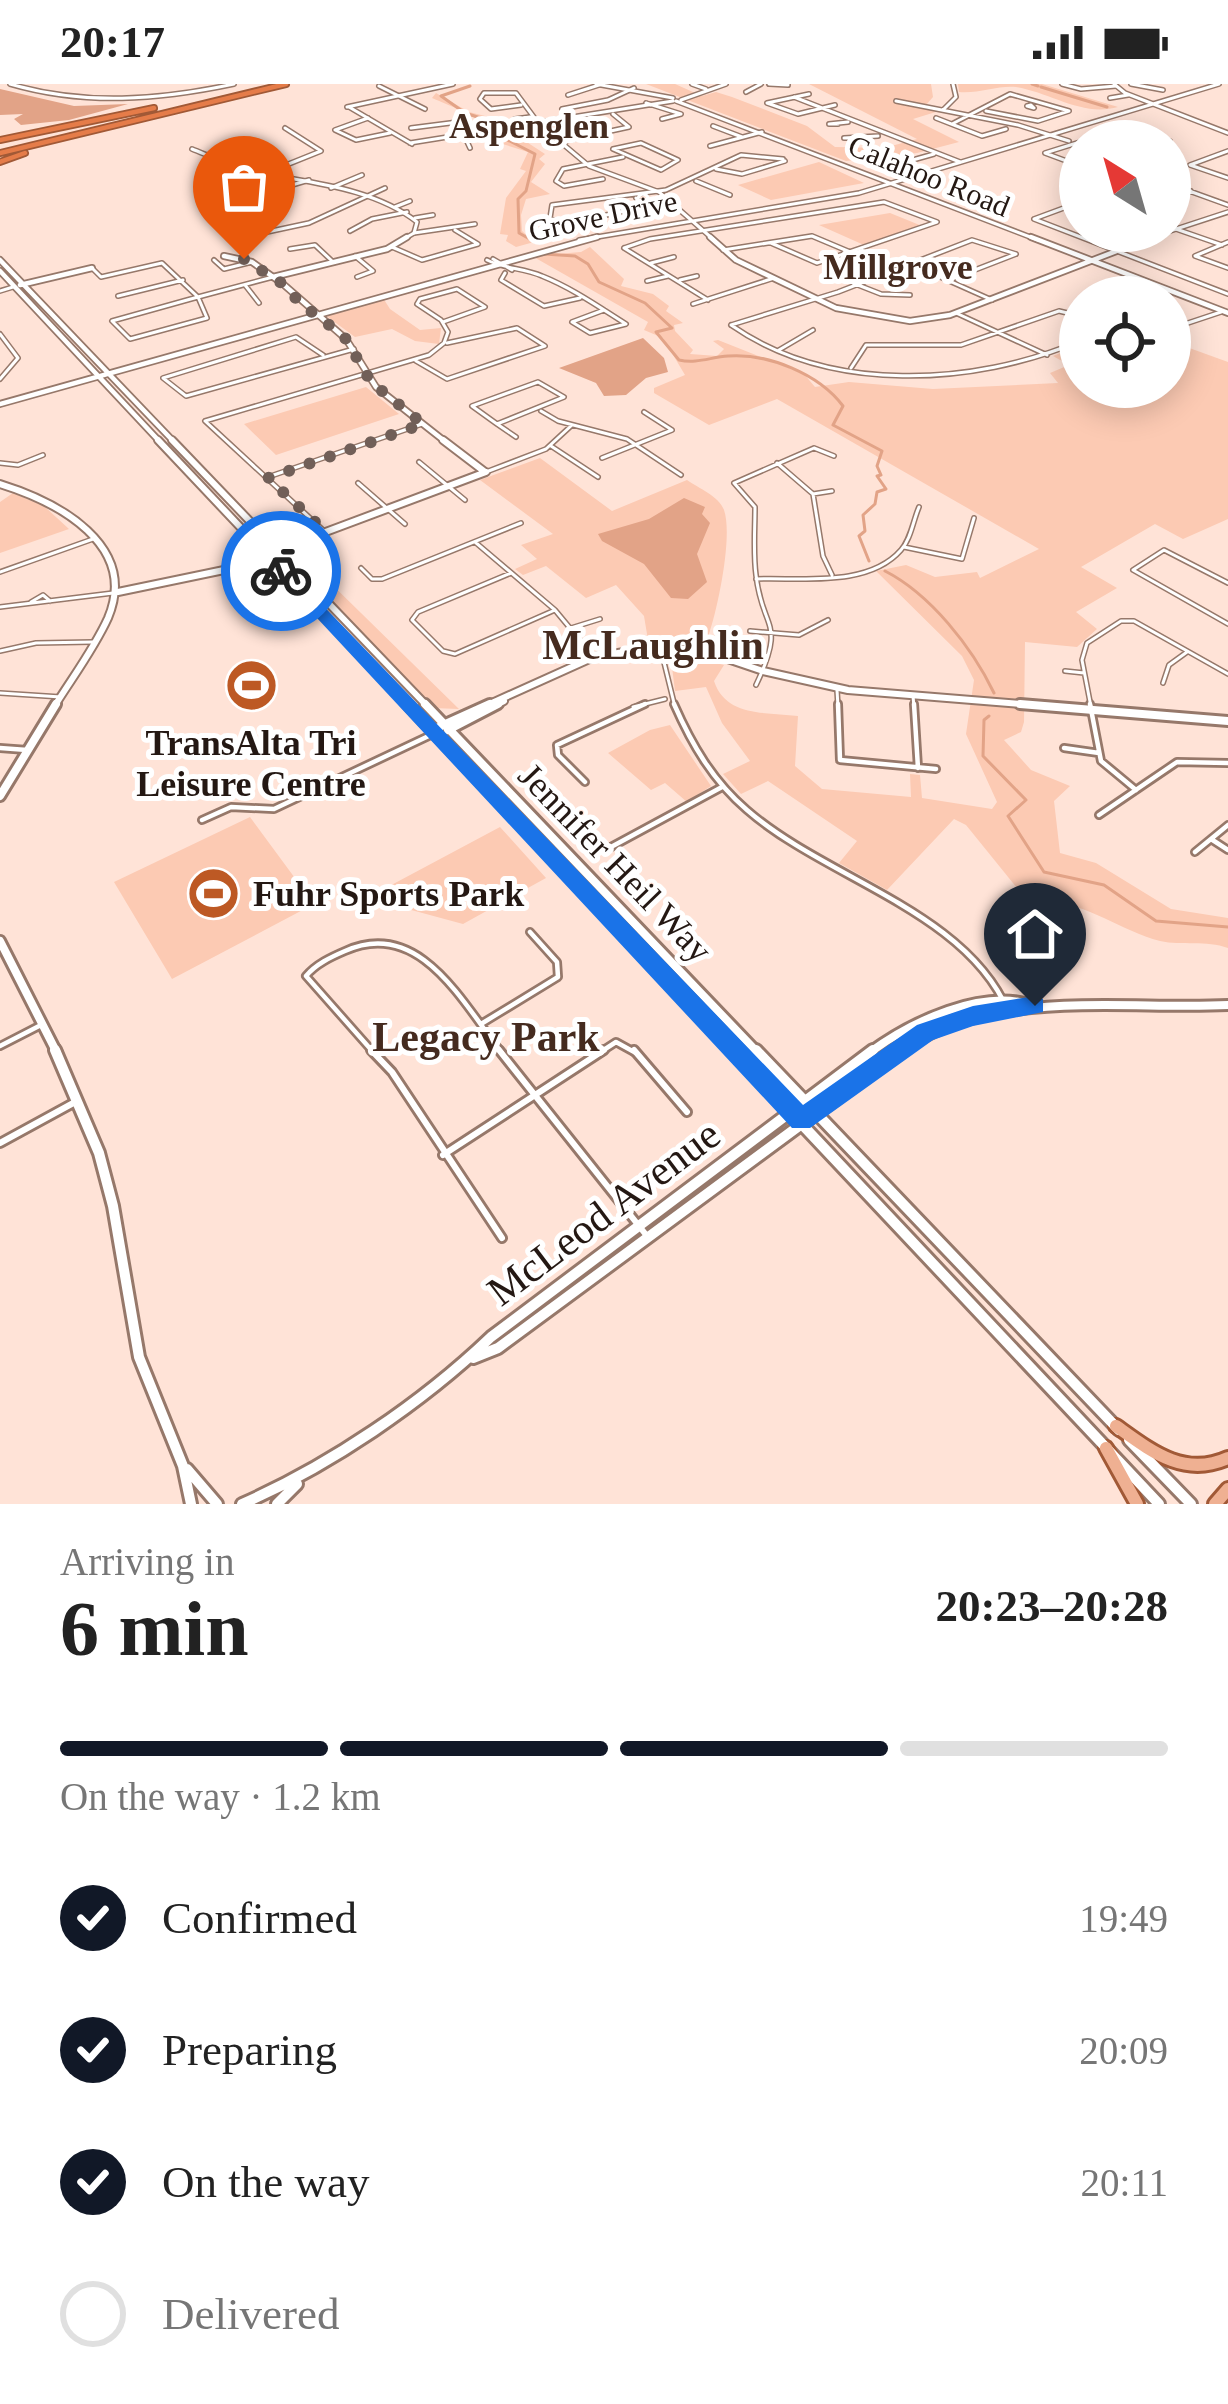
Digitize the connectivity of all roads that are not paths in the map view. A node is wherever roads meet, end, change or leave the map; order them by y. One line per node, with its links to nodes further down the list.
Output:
1 (10, 84): 2 (street)
2 (234, 84)
3 (262, 84): 75 (highway); 75 (highway)
4 (450, 84): 25 (street)
5 (600, 84): 20 (street, Calahoo Road); 27 (street)
6 (692, 84): 21 (street)
7 (726, 84): 31 (street)
8 (761, 84): 23 (street)
9 (769, 84): 16 (street)
10 (953, 84): 40 (street)
11 (1062, 84): 17 (street)
12 (1131, 84): 19 (street)
13 (1209, 84): 34 (street, Grove Drive)
14 (1219, 84): 34 (street, Grove Drive)
15 (282, 85): 75 (highway); 75 (highway)
16 (788, 85)
17 (1115, 85): 28 (street)
18 (379, 86): 25 (street)
19 (1148, 87): 22 (street); 24 (street)
20 (633, 89): 31 (street, Calahoo Road); 48 (street)
21 (706, 89)
22 (1163, 90)
23 (746, 92)
24 (1138, 93)
25 (398, 94): 39 (street); 45 (street)
26 (808, 94): 29 (street)
27 (568, 95)
28 (1130, 95): 30 (street); 34 (street)
29 (794, 97): 38 (street); 38 (street)
30 (1110, 98)
31 (675, 100): 36 (street); 60 (street, Calahoo Road)
32 (896, 101): 40 (street)
33 (1042, 102): 37 (street); 41 (street); 41 (street)
34 (1153, 102): 62 (street); 65 (street, Grove Drive)
35 (520, 105): 35 (street); 44 (street)
36 (654, 105): 42 (street); 49 (street)
37 (1031, 105)
38 (825, 108): 50 (street)
39 (425, 109)
40 (943, 110): 43 (street)
41 (984, 111): 43 (street)
42 (613, 114): 48 (street); 66 (street)
43 (975, 116): 53 (street); 65 (street)
44 (530, 117): 47 (street); 51 (street)
45 (368, 118): 63 (street); 63 (street)
46 (936, 118): 53 (street)
47 (515, 119)
48 (574, 119): 51 (street)
49 (662, 119)
50 (852, 122): 52 (street); 67 (street)
51 (539, 124): 58 (street); 64 (street)
52 (838, 124)
53 (952, 124): 57 (street)
54 (713, 126): 68 (street)
55 (285, 128): 85 (street)
56 (411, 128): 64 (street)
57 (1006, 129)
58 (547, 131): 61 (street); 71 (street)
59 (592, 131): 66 (street)
60 (763, 132): 68 (street); 91 (street, Calahoo Road)
61 (534, 133)
62 (1228, 133)
63 (391, 134): 64 (street)
64 (464, 134): 73 (street)
65 (1046, 134): 70 (street); 81 (street, Grove Drive)
66 (601, 135): 71 (street)
67 (882, 136): 69 (street); 78 (street)
68 (742, 137): 72 (street)
69 (855, 138)
70 (1059, 138)
71 (560, 142): 83 (street)
72 (710, 146)
73 (470, 148)
74 (192, 149): 77 (street)
75 (0, 150)
76 (1228, 151): 87 (street)
77 (210, 154): 82 (street); 82 (street)
78 (935, 154): 80 (street); 81 (street)
79 (623, 157): 79 (street); 83 (street)
80 (909, 161): 80 (street)
81 (957, 161): 91 (street, Grove Drive)
82 (234, 165): 85 (street)
83 (587, 165): 89 (street); 96 (street)
84 (716, 170): 84 (street); 90 (street)
85 (262, 173): 88 (street); 99 (street)
86 (362, 175): 92 (street)
87 (1228, 178)
88 (309, 179): 92 (street); 95 (street)
89 (603, 179)
90 (695, 180): 96 (street); 97 (street)
91 (888, 182): 107 (street, Grove Drive); 133 (street, Calahoo Road)
92 (331, 188): 99 (street)
93 (385, 188): 99 (street)
94 (1192, 191): 102 (street)
95 (268, 192)
96 (659, 193): 98 (street); 107 (street)
97 (730, 195)
98 (636, 198): 98 (street)
99 (361, 199): 101 (street)
100 (410, 201): 101 (street)
101 (395, 207): 104 (street)
102 (1228, 208): 108 (street)
103 (1059, 210): 112 (street)
104 (407, 212): 106 (street); 110 (street)
105 (433, 215): 106 (street)
106 (415, 218): 113 (street)
107 (688, 218): 114 (street); 132 (street, Grove Drive)
108 (1191, 223)
109 (475, 224): 111 (street)
110 (350, 230)
111 (455, 230): 113 (street); 119 (street)
112 (1059, 230)
113 (412, 231): 119 (street)
114 (703, 231): 122 (street); 123 (street); 135 (street)
115 (1191, 235): 117 (street)
116 (771, 243): 122 (street); 123 (street); 123 (street)
117 (1225, 244): 138 (street)
118 (374, 246): 121 (street)
119 (392, 247): 121 (street)
120 (290, 249): 131 (street)
121 (381, 250): 127 (street)
122 (723, 250): 145 (street)
123 (850, 252)
124 (1114, 252): 133 (street)
125 (1119, 252): 154 (street)
126 (224, 256): 134 (street)
127 (355, 256): 131 (street); 144 (street)
128 (674, 257): 135 (street)
129 (0, 260): 152 (street, Jennifer Heil Way)
130 (214, 260): 134 (street)
131 (332, 261): 143 (street)
132 (492, 261): 140 (street); 165 (street, Grove Drive)
133 (1091, 261): 161 (street); 168 (street, Calahoo Road)
134 (252, 262): 143 (street)
135 (648, 263): 141 (street)
136 (907, 263): 147 (street); 147 (street); 150 (street)
137 (92, 268): 146 (street); 152 (street)
138 (1228, 268)
139 (0, 271): 152 (street, Jennifer Heil Way)
140 (509, 271): 158 (street); 158 (street)
141 (668, 276): 148 (street); 149 (street)
142 (697, 276): 149 (street)
143 (273, 277): 151 (street); 165 (street)
144 (357, 277)
145 (774, 278): 159 (street); 160 (street)
146 (183, 280): 155 (street); 156 (street)
147 (948, 280): 161 (street)
148 (647, 281)
149 (676, 281): 160 (street)
150 (853, 283): 157 (street); 159 (street)
151 (244, 284): 156 (street); 162 (street)
152 (17, 286): 153 (street); 180 (street, Jennifer Heil Way)
153 (0, 291)
154 (1228, 294)
155 (118, 296)
156 (199, 296): 156 (street)
157 (910, 296)
158 (580, 298): 164 (street)
159 (817, 299): 167 (street); 176 (street)
160 (708, 300): 163 (street)
161 (992, 300): 167 (street)
162 (259, 303)
163 (693, 304)
164 (604, 310): 164 (street)
165 (310, 311): 175 (street); 182 (street, Grove Drive)
166 (1059, 313): 173 (street)
167 (956, 314): 173 (street)
168 (1224, 314): 170 (street)
169 (443, 322): 169 (street); 174 (street)
170 (1191, 323)
171 (813, 330): 176 (street)
172 (0, 334): 186 (street)
173 (1002, 334): 179 (street); 183 (street)
174 (445, 343): 181 (street); 181 (street)
175 (354, 349): 178 (street); 185 (street)
176 (778, 350): 183 (street)
177 (1059, 350): 179 (street)
178 (323, 355): 178 (street)
179 (1047, 355): 183 (street)
180 (87, 360): 182 (street); 184 (street, Jennifer Heil Way); 187 (street)
181 (416, 361): 185 (street)
182 (126, 364): 184 (street, Grove Drive); 189 (street)
183 (851, 368)
184 (98, 372): 187 (street, Grove Drive); 188 (street, Jennifer Heil Way); 189 (street, Jennifer Heil Way)
185 (365, 374): 193 (street); 208 (street)
186 (0, 379)
187 (72, 380): 188 (street); 190 (street, Grove Drive)
188 (104, 383): 224 (street, Jennifer Heil Way)
189 (115, 384): 224 (street, Jennifer Heil Way)
190 (0, 402)
191 (538, 410): 194 (street); 194 (street); 195 (street)
192 (644, 412): 197 (street)
193 (423, 424): 205 (street); 208 (street)
194 (496, 424): 196 (street)
195 (572, 425): 197 (street); 198 (street)
196 (516, 437)
197 (636, 445): 201 (street); 206 (street)
198 (551, 446): 205 (street); 207 (street)
199 (43, 455): 203 (street)
200 (834, 456): 204 (street)
201 (602, 458)
202 (419, 462): 211 (street)
203 (0, 463)
204 (777, 463): 213 (street); 229 (street)
205 (486, 472): 211 (street)
206 (681, 475)
207 (598, 477)
208 (268, 478): 220 (street)
209 (0, 484): 221 (street)
210 (358, 484): 216 (street)
211 (448, 486): 214 (street); 216 (street)
212 (832, 491): 213 (street)
213 (813, 494): 228 (street)
214 (465, 500)
215 (919, 507): 223 (street)
216 (387, 509): 218 (street); 220 (street)
217 (974, 518): 223 (street)
218 (405, 524)
219 (521, 524): 222 (street)
220 (326, 532): 224 (street)
221 (93, 538): 226 (street); 231 (street)
222 (475, 542): 225 (street); 227 (street)
223 (904, 547): 228 (street)
224 (271, 553): 231 (street); 258 (street, Jennifer Heil Way); 259 (street, Jennifer Heil Way)
225 (361, 568)
226 (0, 572)
227 (511, 573): 233 (street); 233 (street)
228 (832, 575): 229 (street)
229 (756, 579): 239 (street)
230 (1228, 583): 236 (street)
231 (118, 592): 232 (street); 240 (street)
232 (0, 607)
233 (555, 610): 237 (street)
234 (600, 620): 237 (street)
235 (828, 620): 239 (street)
236 (1228, 624)
237 (572, 628): 244 (street)
238 (750, 631): 239 (street)
239 (774, 634): 246 (street)
240 (94, 642): 242 (street); 254 (street)
241 (660, 646): 244 (street); 246 (street); 255 (street)
242 (0, 651)
243 (1189, 652): 247 (street); 248 (street); 249 (street)
244 (593, 657): 258 (street)
245 (1065, 670): 247 (street)
246 (763, 671): 250 (street); 251 (street)
247 (1084, 673): 256 (street)
248 (1228, 674)
249 (1163, 683)
250 (756, 685)
251 (837, 688): 253 (street); 265 (street)
252 (0, 693): 254 (street)
253 (913, 696): 256 (street); 265 (street)
254 (61, 697): 262 (street)
255 (668, 698): 267 (street); 268 (street)
256 (1091, 708): 257 (street); 263 (street)
257 (1228, 721)
258 (445, 727): 259 (street); 288 (street, Jennifer Heil Way)
259 (435, 733): 272 (street); 291 (street, Jennifer Heil Way)
260 (0, 748): 262 (street)
261 (1064, 748): 263 (street)
262 (27, 750): 270 (street)
263 (1099, 753): 269 (street)
264 (1228, 763): 269 (street)
265 (918, 768): 266 (street)
266 (936, 769)
267 (585, 782)
268 (722, 787): 275 (street); 281 (street)
269 (1136, 790): 271 (street)
270 (0, 796)
271 (1099, 815)
272 (202, 820)
273 (1228, 825): 274 (street)
274 (1211, 838): 276 (street); 277 (street)
275 (611, 847)
276 (1228, 850)
277 (1195, 852)
278 (530, 932): 283 (street)
279 (0, 941): 280 (street)
280 (4, 962): 284 (street)
281 (1006, 1005): 282 (street, McLeod Avenue); 288 (street, McLeod Avenue); 290 (street, McLeod Avenue)
282 (1228, 1005)
283 (481, 1024): 286 (street); 293 (street)
284 (41, 1025): 285 (street); 287 (street)
285 (0, 1046)
286 (535, 1094): 289 (street); 293 (street); 294 (street)
287 (77, 1101): 292 (street); 299 (street)
288 (804, 1101): 290 (street, Jennifer Heil Way); 291 (street, McLeod Avenue)
289 (687, 1112)
290 (814, 1112): 291 (street, McLeod Avenue); 296 (street, Jennifer Heil Way)
291 (797, 1116): 294 (street, McLeod Avenue); 297 (street, Jennifer Heil Way)
292 (0, 1143)
293 (443, 1155): 295 (street)
294 (643, 1232): 300 (street, McLeod Avenue)
295 (502, 1238)
296 (1116, 1426): 298 (main road); 308 (street, Jennifer Heil Way)
297 (1106, 1448): 306 (main road); 307 (street, Jennifer Heil Way)
298 (1228, 1458)
299 (182, 1463): 302 (street); 303 (street)
300 (305, 1476): 304 (street, McLeod Avenue); 305 (street, McLeod Avenue)
301 (1228, 1489): 309 (main road)
302 (191, 1504)
303 (217, 1504)
304 (242, 1504)
305 (277, 1504)
306 (1137, 1504)
307 (1159, 1504)
308 (1191, 1504)
309 (1215, 1504)

